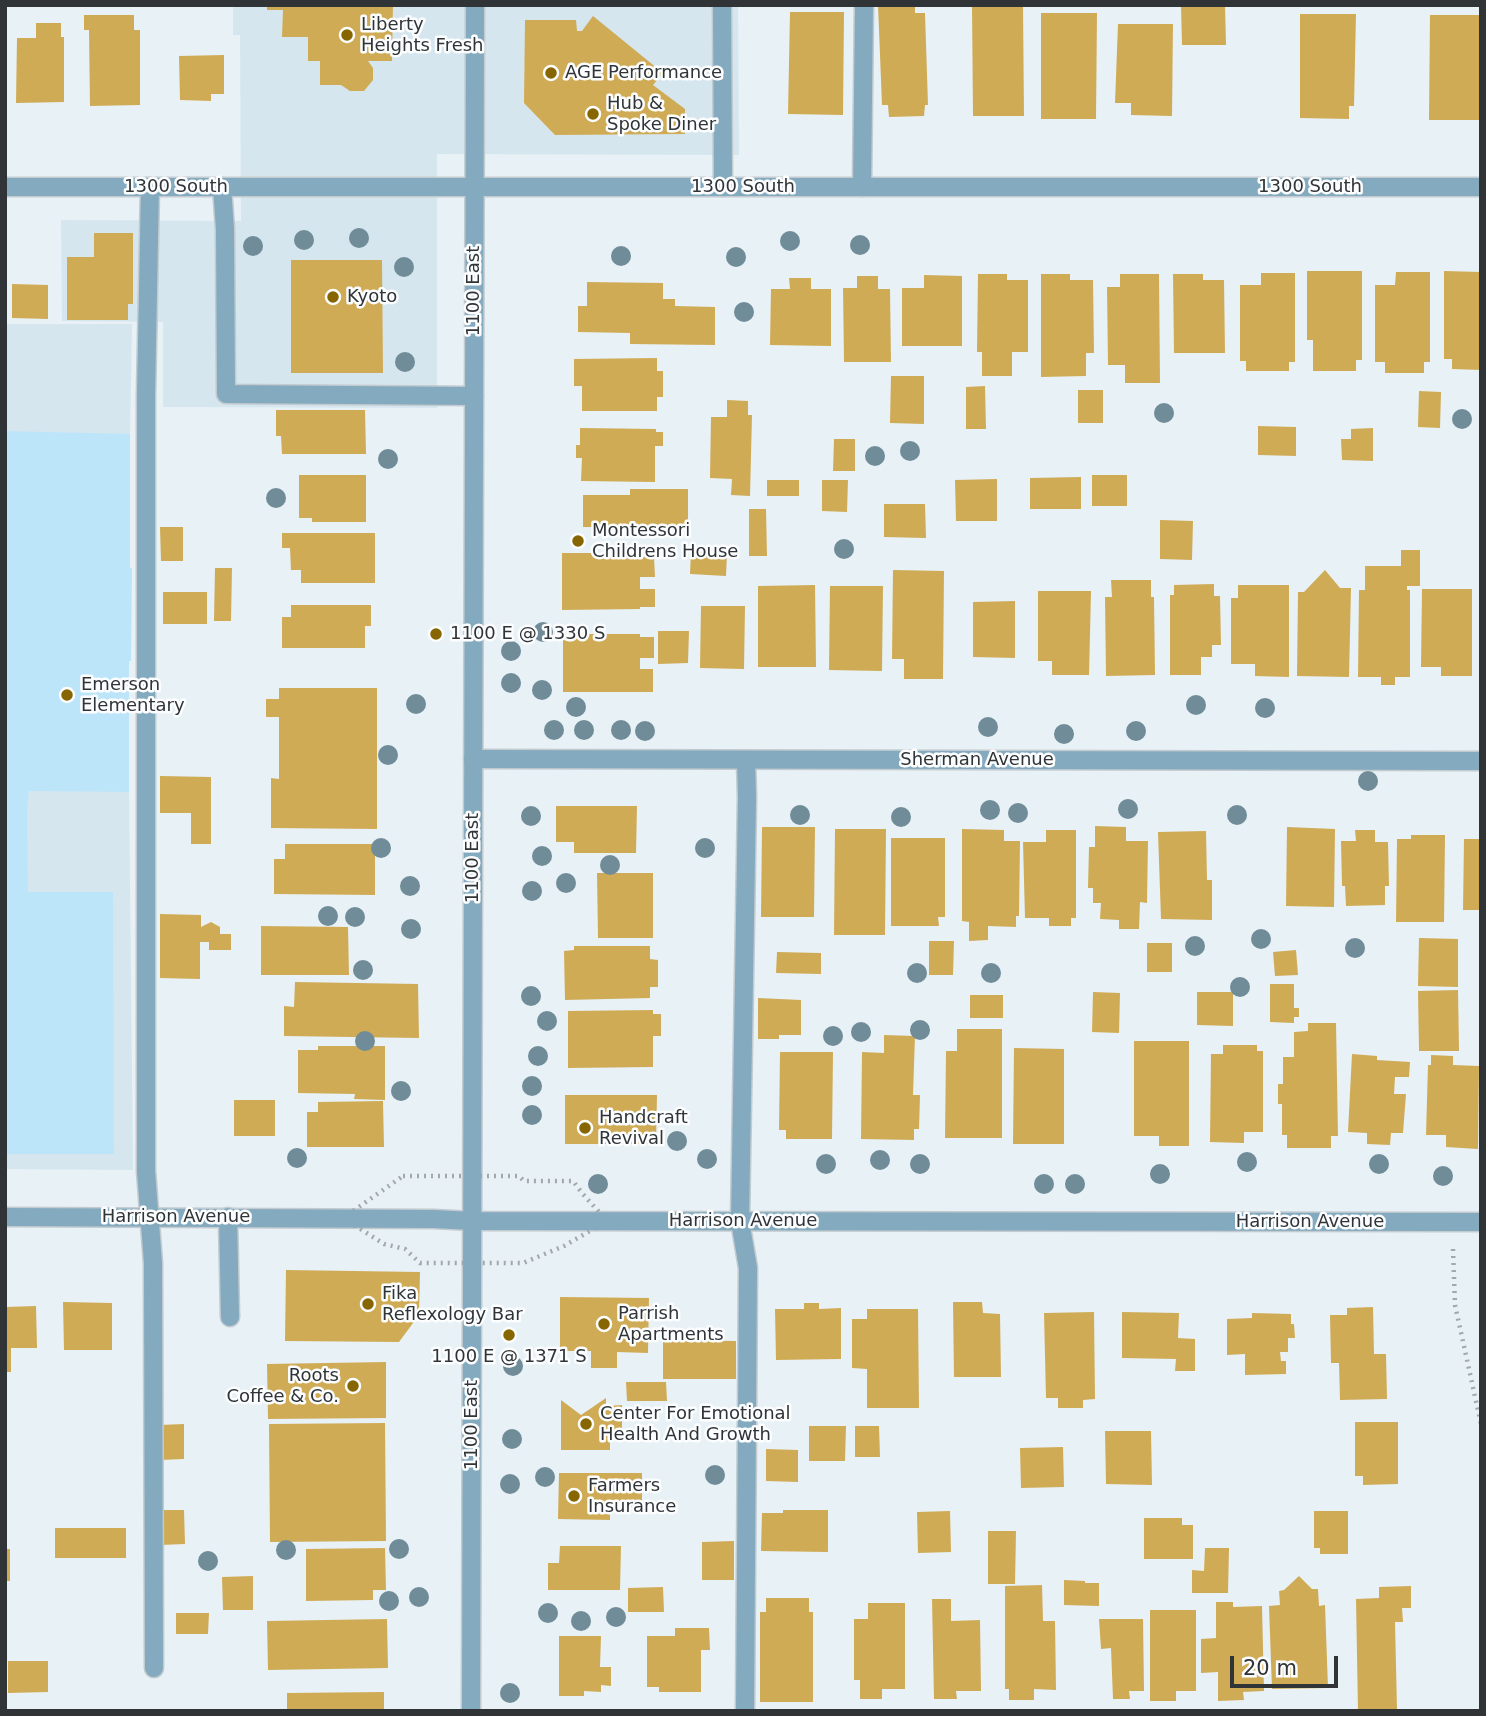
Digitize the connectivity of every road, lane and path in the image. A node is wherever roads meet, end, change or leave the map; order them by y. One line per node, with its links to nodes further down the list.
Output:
1 (475, 5): 7 (street, 1100 East)
2 (722, 5): 8 (street)
3 (864, 5): 9 (street)
4 (5, 187): 5 (street, 1300 South)
5 (150, 187): 6 (street, 1300 South); 20 (street)
6 (222, 187): 7 (street, 1300 South); 11 (street)
7 (474, 187): 8 (street, 1300 South); 11 (street, 1100 East)
8 (723, 187): 9 (street, 1300 South)
9 (862, 187): 10 (street, 1300 South)
10 (1481, 187)
11 (474, 396): 12 (street, 1100 East)
12 (473, 759): 13 (street, Sherman Avenue); 22 (street, 1100 East)
13 (746, 760): 14 (street, Sherman Avenue); 23 (street)
14 (1481, 761)
15 (420, 1176): 16 (path)
16 (431, 1176)
17 (509, 1176): 18 (path)
18 (573, 1181)
19 (5, 1217): 20 (street, Harrison Avenue)
20 (149, 1217): 21 (street, Harrison Avenue); 32 (street)
21 (228, 1217): 22 (street, Harrison Avenue); 30 (street)
22 (472, 1221): 23 (street, Harrison Avenue); 33 (street, 1100 East)
23 (740, 1221): 24 (street, Harrison Avenue); 34 (street)
24 (1481, 1222)
25 (1453, 1261): 31 (path)
26 (510, 1262): 29 (path)
27 (420, 1263): 28 (path)
28 (432, 1263)
29 (523, 1263)
30 (230, 1317)
31 (1481, 1424)
32 (154, 1668)
33 (471, 1711)
34 (745, 1711)

